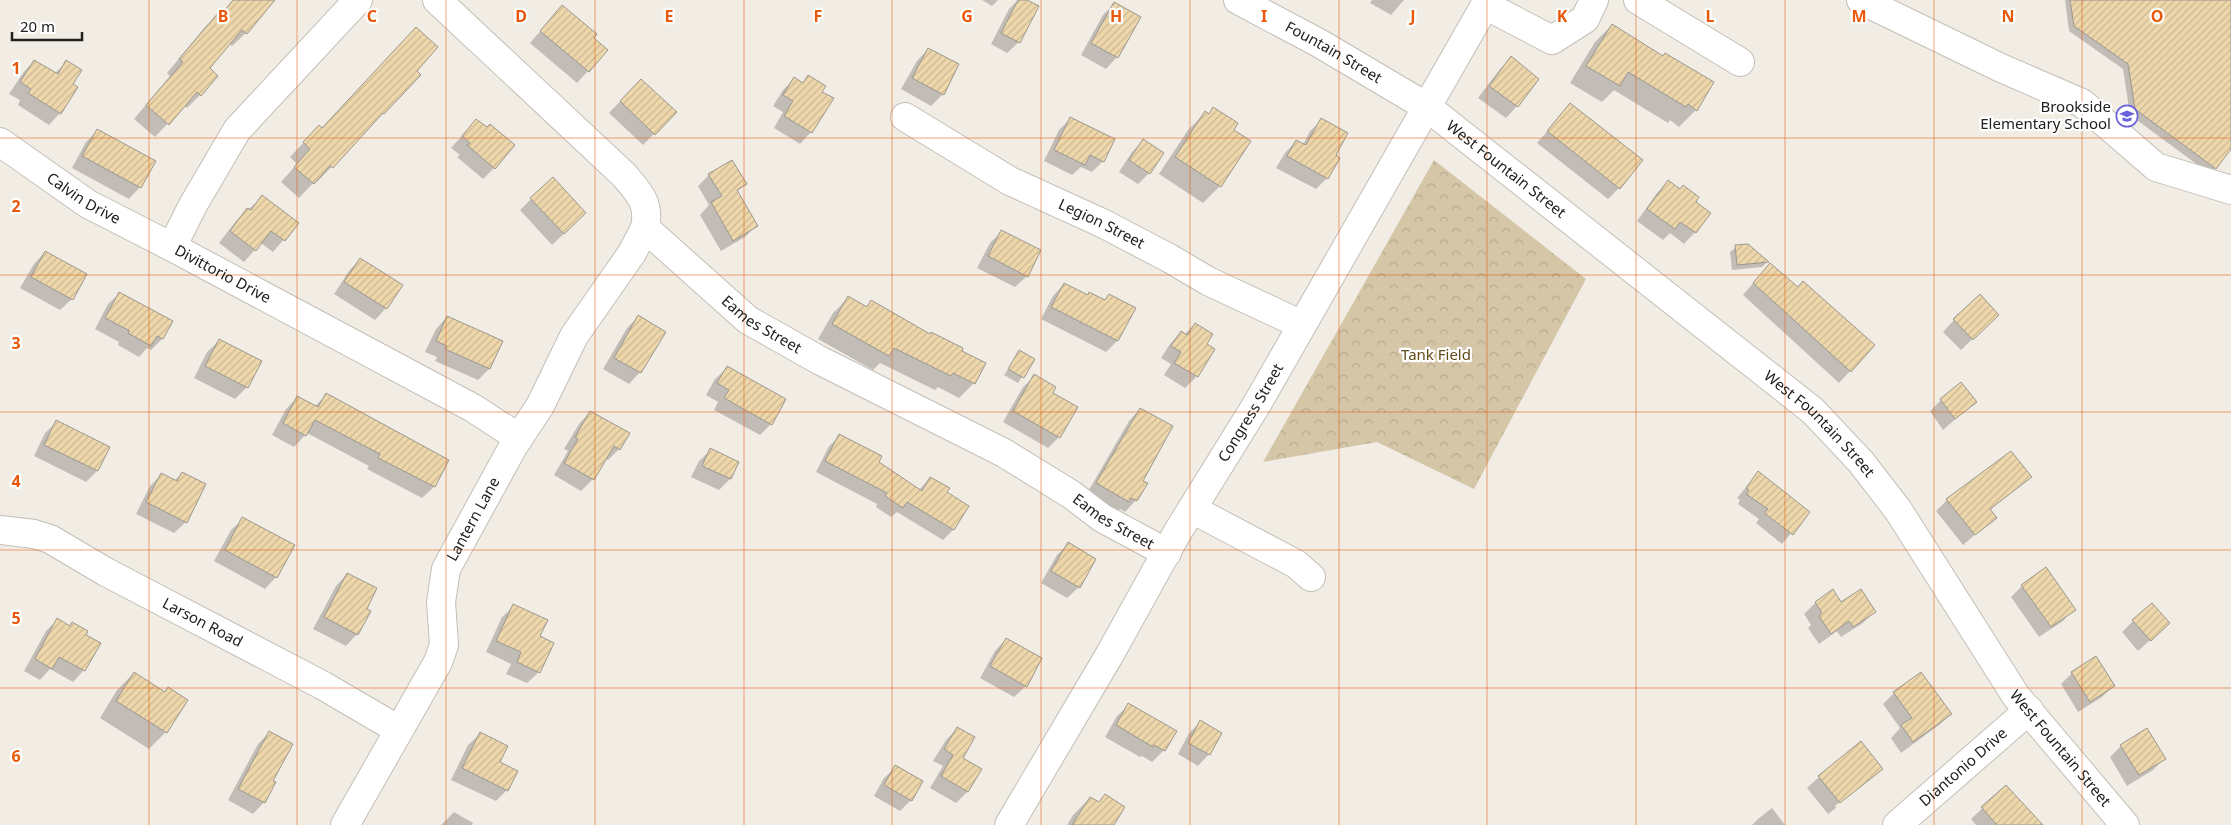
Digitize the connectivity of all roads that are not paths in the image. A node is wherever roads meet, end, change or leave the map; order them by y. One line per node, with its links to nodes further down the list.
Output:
1 (358, 0): 14 (street, Divittorio Drive)
2 (438, 0): 13 (street)
3 (1238, 0): 9 (street, Fountain Street)
4 (1594, 0): 7 (street)
5 (1638, 0): 8 (street)
6 (1861, 0): 12 (street)
7 (1486, 3): 9 (street, Congress Street)
8 (1740, 62)
9 (1427, 107): 15 (street, Congress Street); 21 (street, West Fountain Street)
10 (905, 117): 15 (street, Legion Street)
11 (0, 142): 14 (street, Calvin Drive)
12 (2231, 190)
13 (645, 228): 16 (street, Lantern Lane); 19 (street, Eames Street)
14 (172, 247): 16 (street, Divittorio Drive)
15 (1302, 325): 17 (street, Congress Street)
16 (519, 438): 22 (street, Lantern Lane)
17 (1192, 509): 19 (street, Congress Street); 20 (street)
18 (0, 530): 22 (street, Larson Road)
19 (1167, 553): 24 (street, Congress Street)
20 (1311, 577)
21 (2029, 710): 25 (street, Diantonio Drive); 26 (street, West Fountain Street)
22 (399, 730): 23 (street, Lantern Lane)
23 (345, 825)
24 (1009, 825)
25 (1897, 825)
26 (2125, 825)

